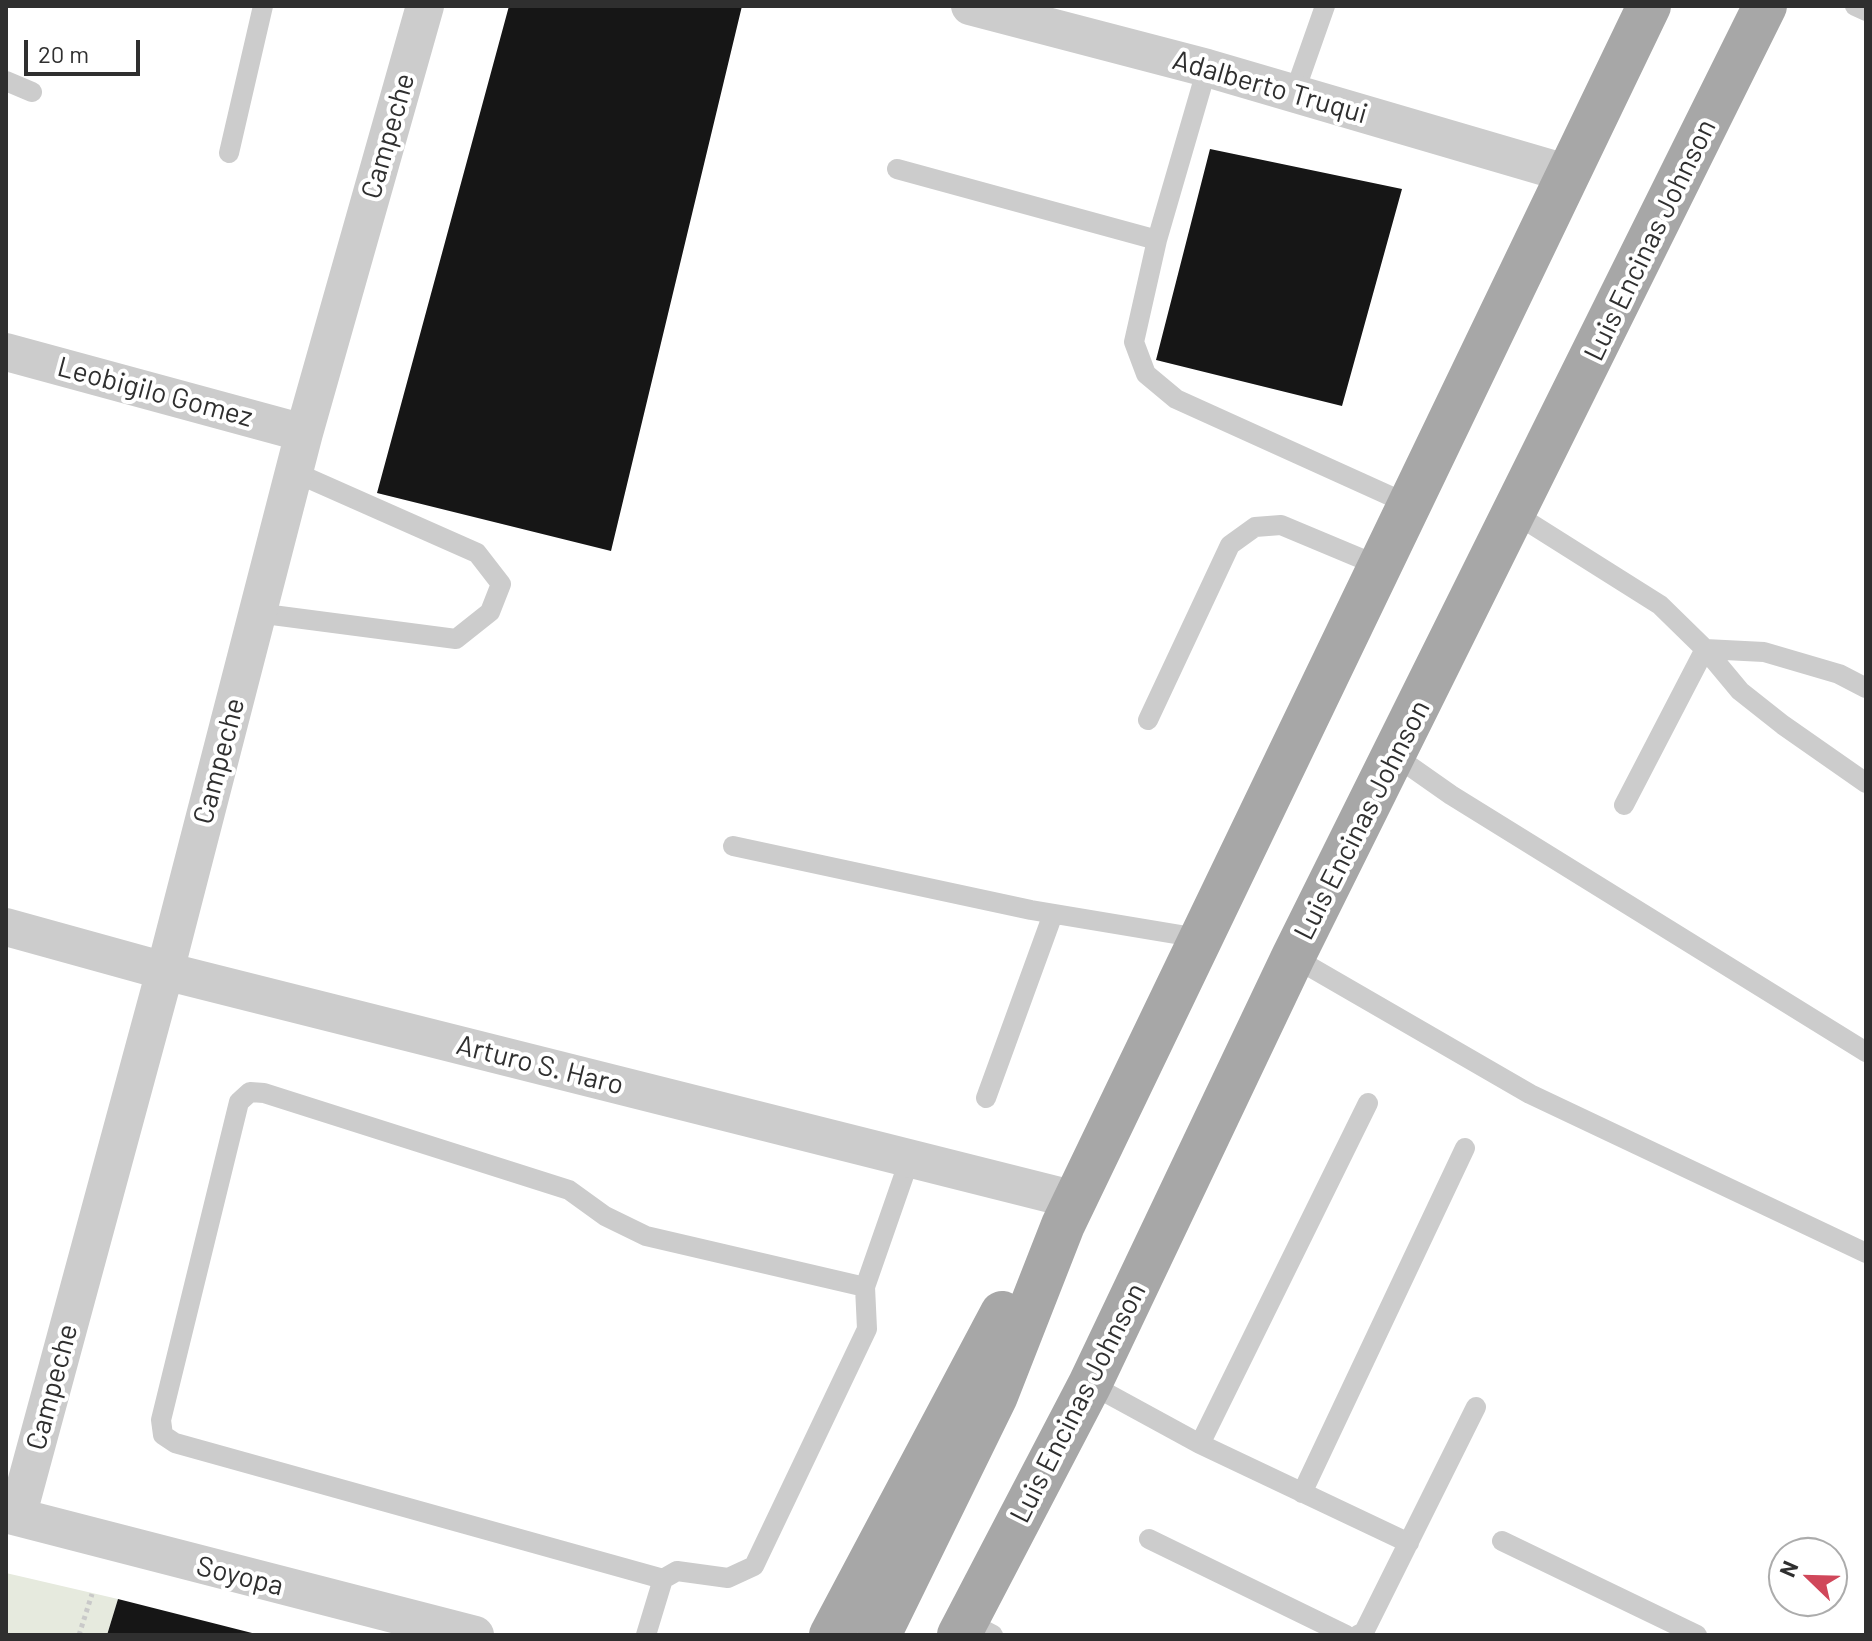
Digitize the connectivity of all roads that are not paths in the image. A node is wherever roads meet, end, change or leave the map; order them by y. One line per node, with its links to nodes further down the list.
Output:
1 (263, 6): 13 (lane)
2 (425, 6): 18 (street, Campeche)
3 (970, 6): 9 (street, Adalberto Truqui)
4 (1325, 6): 12 (lane)
5 (1649, 6): 15 (main road)
6 (1765, 6): 21 (main road, Luis Encinas Johnson)
7 (1855, 6): 8 (lane)
8 (1866, 11)
9 (1207, 68): 12 (street, Adalberto Truqui); 16 (lane)
10 (6, 81): 11 (lane)
11 (32, 92)
12 (1294, 94): 15 (street, Adalberto Truqui)
13 (229, 153)
14 (897, 169): 16 (lane)
15 (1569, 174): 20 (main road)
16 (1157, 240): 20 (lane)
17 (6, 352): 18 (street, Leobigilo Gomez)
18 (304, 433): 19 (street, Campeche)
19 (294, 472): 23 (street, Campeche); 23 (lane)
20 (1408, 504): 22 (main road)
21 (1514, 513): 24 (lane); 27 (main road, Luis Encinas Johnson)
22 (1379, 566): 26 (lane); 33 (main road)
23 (257, 613): 35 (street, Campeche)
24 (1705, 649): 25 (lane); 28 (lane); 29 (lane)
25 (1866, 688)
26 (1148, 720)
27 (1394, 755): 34 (main road, Luis Encinas Johnson); 36 (lane)
28 (1866, 783)
29 (1624, 805)
30 (733, 846): 31 (lane)
31 (1053, 914): 33 (lane); 37 (lane)
32 (6, 927): 35 (street, Arturo S. Haro)
33 (1199, 938): 41 (main road)
34 (1293, 957): 42 (lane); 44 (main road, Luis Encinas Johnson)
35 (165, 971): 40 (street, Arturo S. Haro); 48 (street, Campeche)
36 (1866, 1052)
37 (986, 1098)
38 (1368, 1103): 46 (lane)
39 (1465, 1148): 47 (lane)
40 (910, 1158): 41 (street, Arturo S. Haro); 43 (lane)
41 (1069, 1212): 56 (main road); 57 (main road)
42 (1866, 1253)
43 (865, 1287): 52 (lane); 52 (lane)
44 (1090, 1384): 46 (lane); 53 (main road, Luis Encinas Johnson)
45 (1476, 1407): 51 (lane)
46 (1200, 1444): 47 (lane)
47 (1302, 1493): 51 (lane)
48 (12, 1516): 54 (street, Soyopa)
49 (1149, 1539): 58 (lane)
50 (1502, 1541): 60 (lane)
51 (1409, 1543): 59 (lane)
52 (663, 1579): 55 (lane)
53 (973, 1630)
54 (475, 1635)
55 (646, 1635)
56 (831, 1635)
57 (879, 1635)
58 (1346, 1635)
59 (1358, 1635)
60 (1697, 1635)

